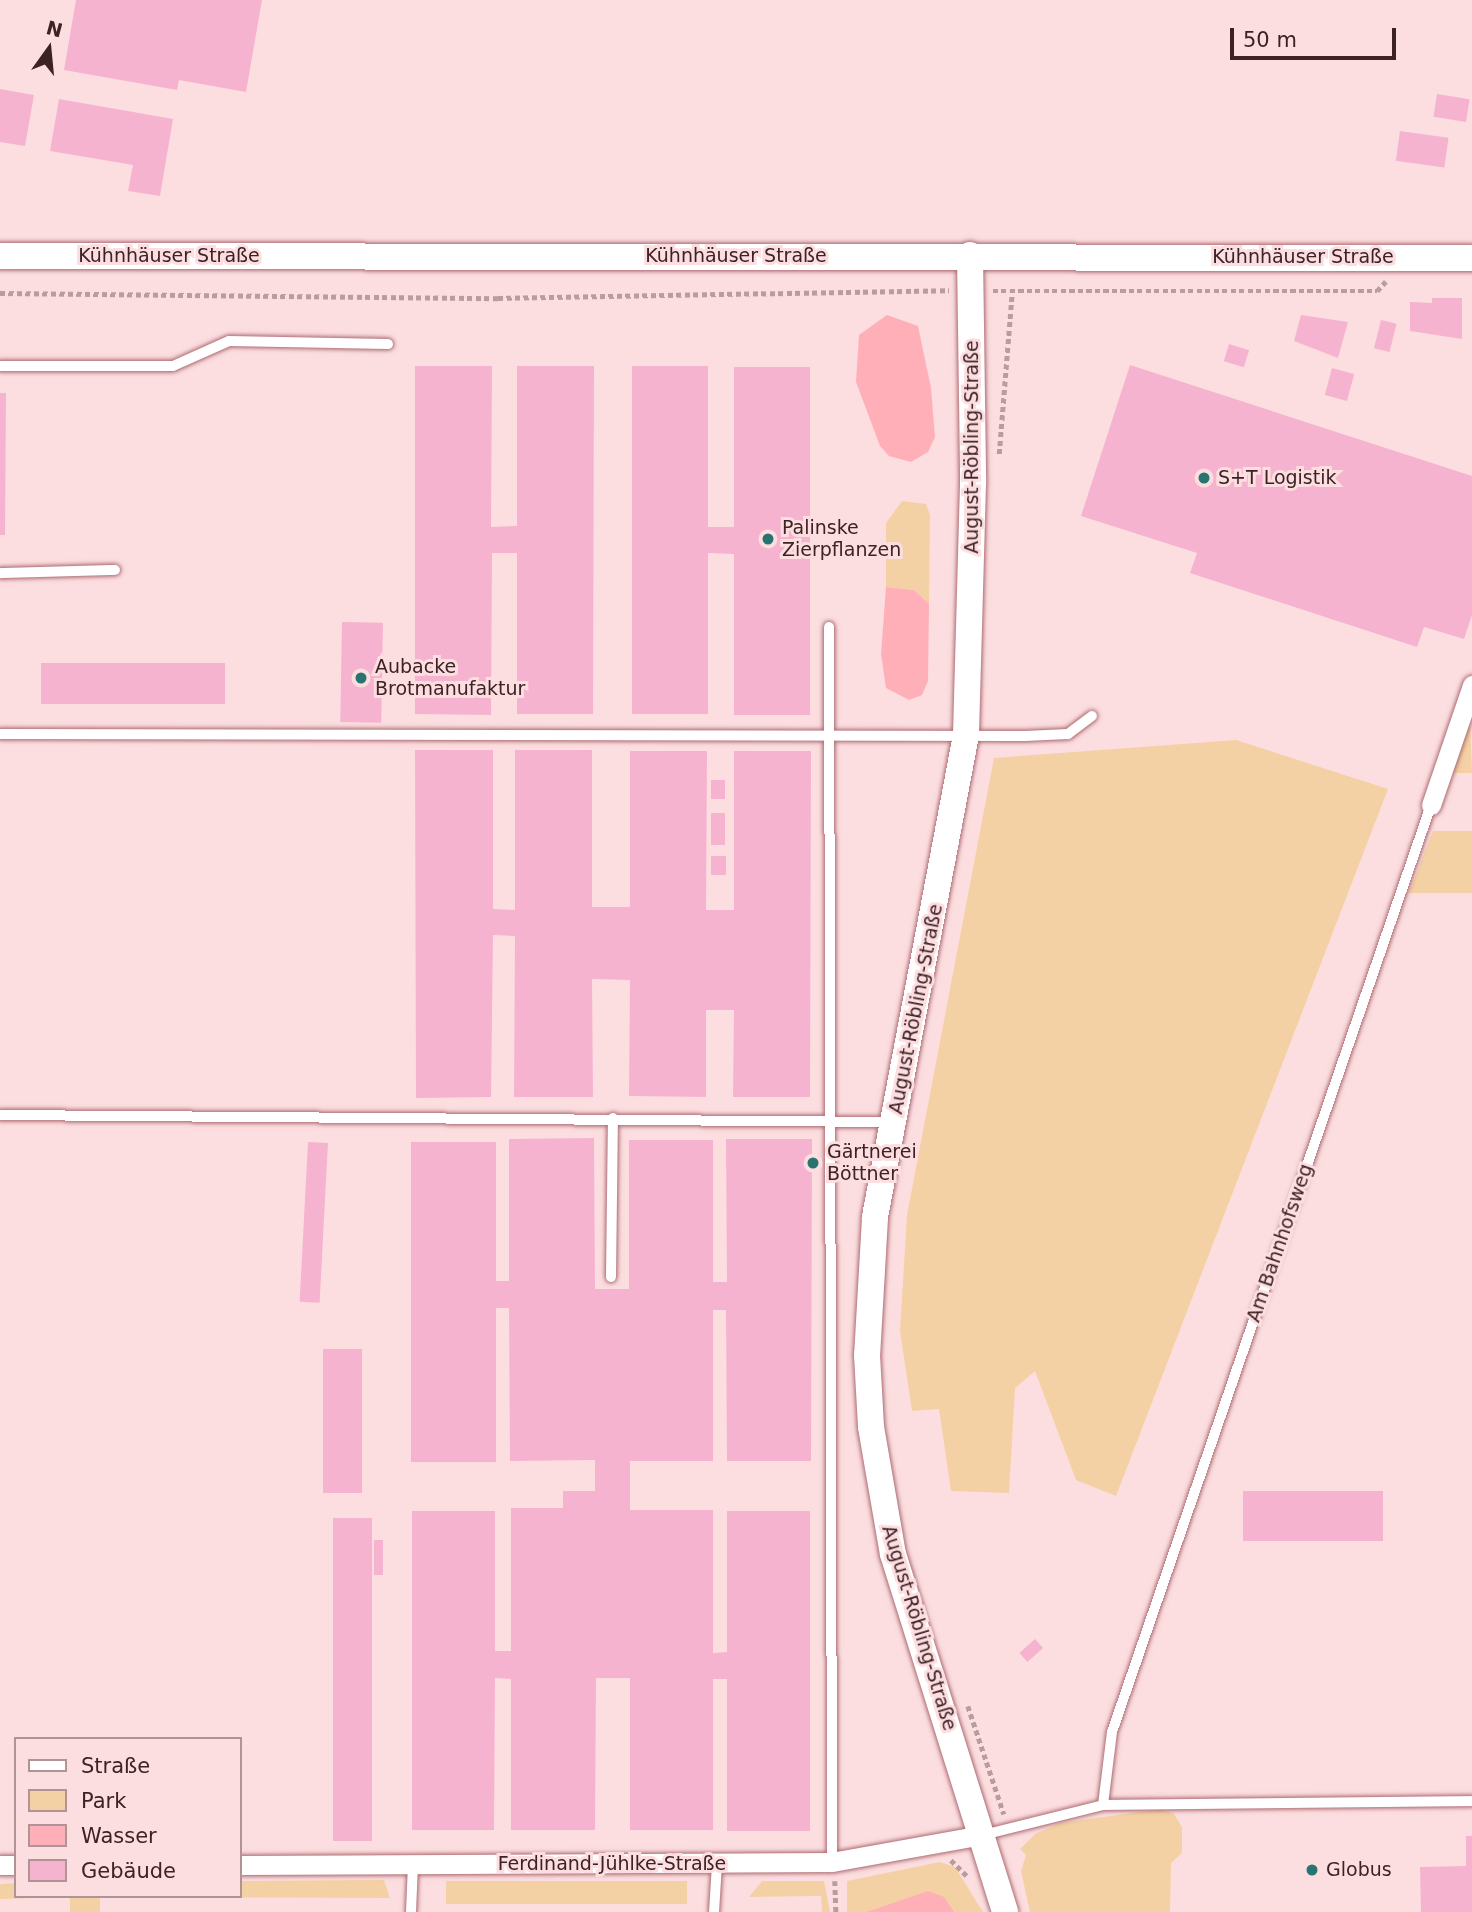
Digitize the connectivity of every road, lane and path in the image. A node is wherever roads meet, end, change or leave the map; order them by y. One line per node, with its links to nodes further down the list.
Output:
1 (970, 255): 2 (street, Kühnhäuser Straße); 3 (street, Kühnhäuser Straße); 17 (street, August-Röbling-Straße)
2 (0, 256)
3 (1472, 258)
4 (934, 290): 6 (path)
5 (1345, 290): 9 (path)
6 (0, 293)
7 (388, 344): 8 (lane)
8 (0, 366)
9 (999, 467)
10 (115, 570): 11 (lane)
11 (0, 573)
12 (829, 627): 16 (lane)
13 (1472, 685): 18 (street, Am Bahnhofsweg)
14 (1091, 716): 17 (lane)
15 (0, 734): 16 (lane)
16 (828, 735): 17 (lane); 21 (lane)
17 (966, 735): 22 (street, August-Röbling-Straße)
18 (1431, 805): 26 (lane, Am Bahnhofsweg)
19 (0, 1115): 20 (lane)
20 (612, 1118): 21 (lane); 23 (lane)
21 (830, 1118): 22 (lane); 29 (lane)
22 (893, 1122): 28 (street, August-Röbling-Straße)
23 (611, 1277)
24 (963, 1692): 27 (path)
25 (1472, 1801): 26 (lane)
26 (1103, 1805): 27 (lane)
27 (1008, 1829): 28 (lane)
28 (982, 1835): 29 (street, Ferdinand-Jühlke-Straße); 36 (street, August-Röbling-Straße)
29 (832, 1862): 31 (street, Ferdinand-Jühlke-Straße); 35 (path)
30 (413, 1864): 31 (street, Ferdinand-Jühlke-Straße); 32 (street, Ferdinand-Jühlke-Straße); 33 (lane)
31 (717, 1864): 34 (lane)
32 (242, 1865)
33 (411, 1912)
34 (714, 1912)
35 (836, 1912)
36 (1005, 1912)

